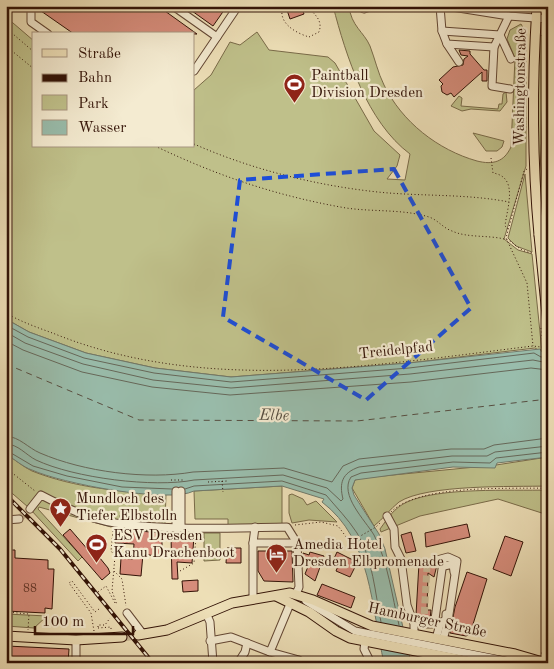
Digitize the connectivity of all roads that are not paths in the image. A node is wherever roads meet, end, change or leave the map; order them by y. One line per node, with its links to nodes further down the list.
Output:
1 (30, 6): 13 (street)
2 (173, 6): 15 (street)
3 (238, 6): 15 (street)
4 (358, 6): 5 (street)
5 (372, 6)
6 (440, 6): 12 (street)
7 (446, 6): 9 (street)
8 (537, 6): 10 (main road, Washingtonstraße)
9 (509, 16): 10 (street); 14 (street)
10 (536, 18): 11 (street); 24 (main road, Washingtonstraße, bridge)
11 (548, 19)
12 (442, 31): 14 (street); 16 (street)
13 (45, 32)
14 (500, 36): 17 (street); 18 (street)
15 (217, 37): 20 (street)
16 (446, 44): 17 (street); 19 (street)
17 (494, 47): 21 (street)
18 (511, 59)
19 (459, 62)
20 (195, 70)
21 (510, 89)
22 (548, 90): 23 (main road, Washingtonstraße)
23 (548, 201)
24 (548, 325)
25 (179, 492): 30 (street)
26 (30, 508): 30 (street)
27 (388, 516): 48 (street)
28 (6, 520): 29 (street)
29 (19, 520)
30 (178, 527): 31 (street)
31 (255, 527): 32 (street); 33 (street)
32 (253, 543): 33 (street); 37 (street)
33 (297, 543): 35 (street)
34 (441, 561): 41 (street); 41 (street); 49 (street)
35 (296, 594): 36 (main road, Hamburger Straße); 48 (main road, Hamburger Straße)
36 (276, 596): 37 (main road, Hamburger Straße); 38 (main road, Hamburger Straße); 47 (street)
37 (253, 598): 40 (main road, Hamburger Straße)
38 (290, 604): 51 (main road, Hamburger Straße); 53 (street)
39 (127, 613): 43 (street)
40 (206, 613): 43 (main road, Hamburger Straße); 50 (street)
41 (438, 622): 42 (street); 49 (street)
42 (426, 624)
43 (141, 635)
44 (6, 636): 46 (main road)
45 (122, 637): 46 (main road)
46 (76, 640): 55 (street)
47 (375, 640): 48 (main road, Hamburger Straße); 51 (main road, Hamburger Straße)
48 (411, 640): 49 (main road, Hamburger Straße); 60 (main road, Hamburger Straße); 61 (street)
49 (439, 640): 54 (main road, Hamburger Straße)
50 (210, 641): 52 (street); 56 (street)
51 (365, 642): 59 (street)
52 (248, 643): 53 (street); 57 (street)
53 (270, 652): 58 (street)
54 (545, 659)
55 (76, 663)
56 (213, 663)
57 (238, 663)
58 (300, 663)
59 (371, 663)
60 (477, 663)
61 (517, 663)

